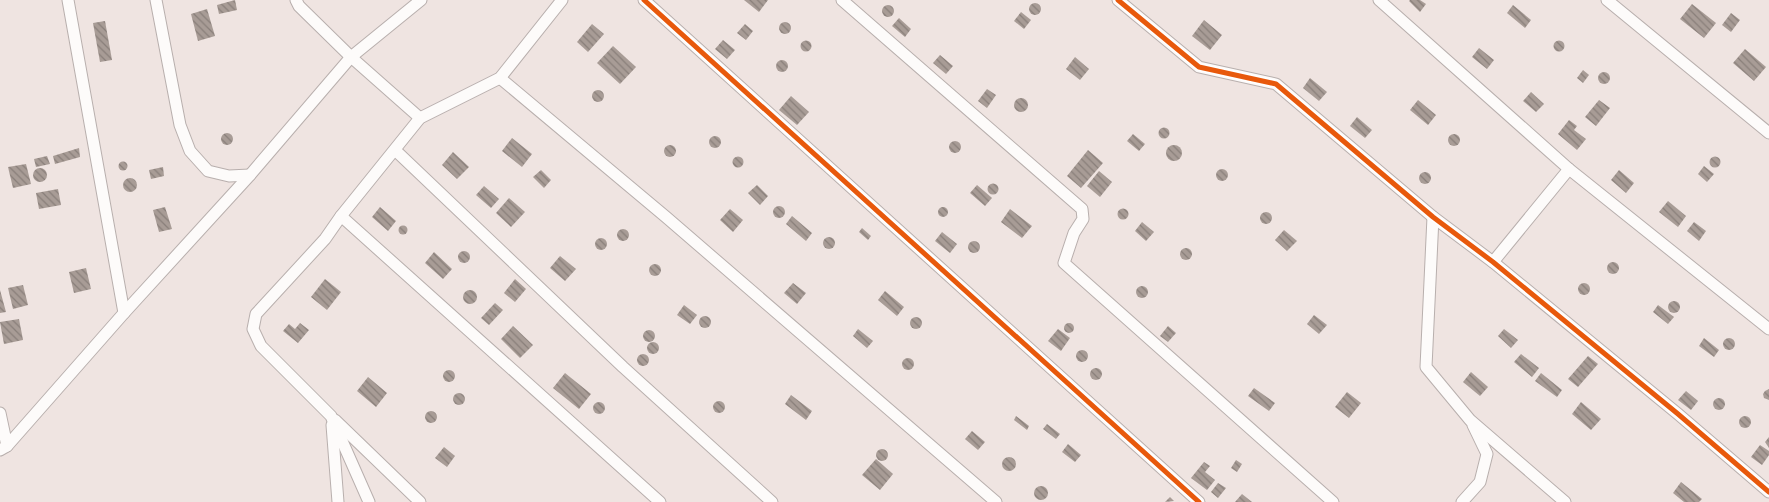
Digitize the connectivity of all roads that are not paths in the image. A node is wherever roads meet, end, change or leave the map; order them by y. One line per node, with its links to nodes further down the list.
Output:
1 (68, 0): 21 (street)
2 (156, 0): 17 (street)
3 (296, 0): 11 (street)
4 (421, 0): 11 (street)
5 (562, 0): 12 (street)
6 (644, 0): 34 (street)
7 (842, 0): 35 (street)
8 (1118, 0): 19 (street)
9 (1379, 0): 16 (street)
10 (1607, 0): 14 (street)
11 (351, 57): 13 (street); 17 (street)
12 (500, 78): 13 (street); 33 (street)
13 (420, 118): 15 (street)
14 (1769, 133)
15 (395, 150): 18 (street); 32 (street)
16 (1570, 169): 20 (street); 22 (street)
17 (250, 175): 21 (street)
18 (341, 216): 24 (street); 31 (street)
19 (1433, 217): 20 (street); 25 (street)
20 (1493, 262): 27 (street)
21 (124, 313): 26 (street)
22 (1769, 328)
23 (0, 413): 26 (street)
24 (331, 416): 28 (street); 29 (street); 30 (street)
25 (1470, 420): 36 (street); 37 (street)
26 (3, 448)
27 (1769, 492)
28 (339, 500)
29 (369, 502)
30 (420, 502)
31 (660, 502)
32 (772, 502)
33 (996, 502)
34 (1199, 502)
35 (1333, 502)
36 (1462, 502)
37 (1565, 502)

